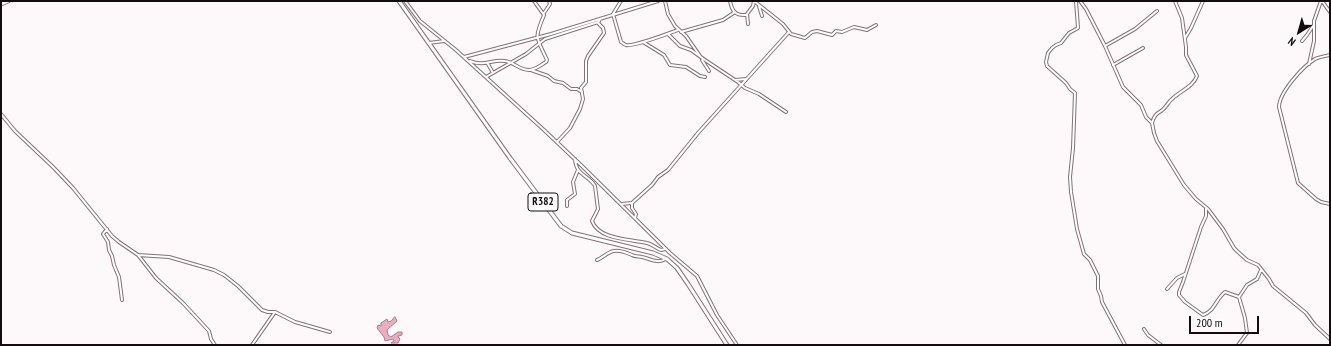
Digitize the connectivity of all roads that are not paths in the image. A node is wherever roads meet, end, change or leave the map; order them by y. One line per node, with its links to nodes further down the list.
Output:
1 (8, 1): 16 (main road)
2 (399, 1): 39 (main road, R382)
3 (405, 1): 36 (street)
4 (534, 1): 21 (street)
5 (549, 1): 21 (street)
6 (621, 1): 22 (street)
7 (658, 1): 22 (street)
8 (665, 1): 30 (street)
9 (730, 1): 19 (street)
10 (754, 1): 17 (street); 23 (street)
11 (1076, 1): 91 (street)
12 (1080, 1): 41 (street)
13 (1175, 1): 34 (street)
14 (1203, 1): 34 (street)
15 (1322, 1): 20 (street); 29 (street)
16 (1, 4)
17 (758, 4): 24 (street); 31 (street)
18 (1157, 11): 41 (street)
19 (735, 12): 23 (street); 30 (street)
20 (1330, 12)
21 (544, 13): 33 (street)
22 (613, 14): 25 (street); 38 (street)
23 (747, 15): 27 (street)
24 (762, 16)
25 (600, 18): 26 (street); 33 (street)
26 (598, 22): 40 (street); 60 (street)
27 (748, 24)
28 (876, 25): 31 (street)
29 (1314, 25): 37 (street); 50 (street)
30 (680, 31): 32 (street); 35 (street)
31 (788, 32): 57 (street)
32 (668, 34): 38 (street); 42 (street)
33 (537, 37): 40 (street); 45 (street)
34 (1185, 38): 63 (street)
35 (688, 39): 42 (street); 46 (street)
36 (446, 41): 39 (street); 45 (street)
37 (1302, 41)
38 (642, 42): 56 (street)
39 (429, 43): 76 (main road, R382)
40 (538, 44): 48 (street); 52 (street)
41 (1105, 46): 51 (street)
42 (689, 48): 46 (street)
43 (1143, 48): 51 (street)
44 (1330, 55): 50 (street)
45 (464, 57): 47 (street)
46 (701, 58): 53 (street); 58 (street)
47 (468, 60): 49 (street); 55 (street)
48 (511, 62): 49 (street); 52 (street); 54 (street)
49 (488, 64): 54 (street)
50 (1309, 64): 69 (street)
51 (1113, 65): 63 (street)
52 (531, 70): 60 (street)
53 (710, 71)
54 (493, 73): 55 (street)
55 (486, 77): 64 (street)
56 (705, 77)
57 (746, 79): 58 (street); 59 (street)
58 (734, 80): 59 (street)
59 (742, 86): 61 (street); 67 (street)
60 (582, 92): 64 (street)
61 (786, 112)
62 (1, 114): 73 (street)
63 (1152, 123): 71 (street)
64 (557, 142): 65 (street)
65 (575, 158): 66 (street); 68 (street)
66 (578, 170): 70 (street); 74 (street)
67 (632, 203): 68 (street); 72 (street)
68 (621, 204): 72 (street)
69 (1330, 204)
70 (567, 206)
71 (1206, 206): 78 (street); 79 (street)
72 (634, 218): 74 (street)
73 (107, 229): 75 (street); 82 (street)
74 (665, 248): 90 (street)
75 (138, 255): 83 (street); 87 (street)
76 (666, 259): 77 (street); 89 (main road, R382)
77 (597, 260)
78 (1261, 270): 81 (street); 86 (street)
79 (1185, 274): 80 (street); 81 (street)
80 (1167, 289)
81 (1239, 297): 93 (street)
82 (122, 300)
83 (275, 312): 85 (street); 88 (street)
84 (1144, 329): 92 (street)
85 (330, 332)
86 (1330, 340)
87 (215, 345)
88 (252, 345)
89 (727, 345)
90 (737, 345)
91 (1125, 345)
92 (1161, 345)
93 (1238, 345)

